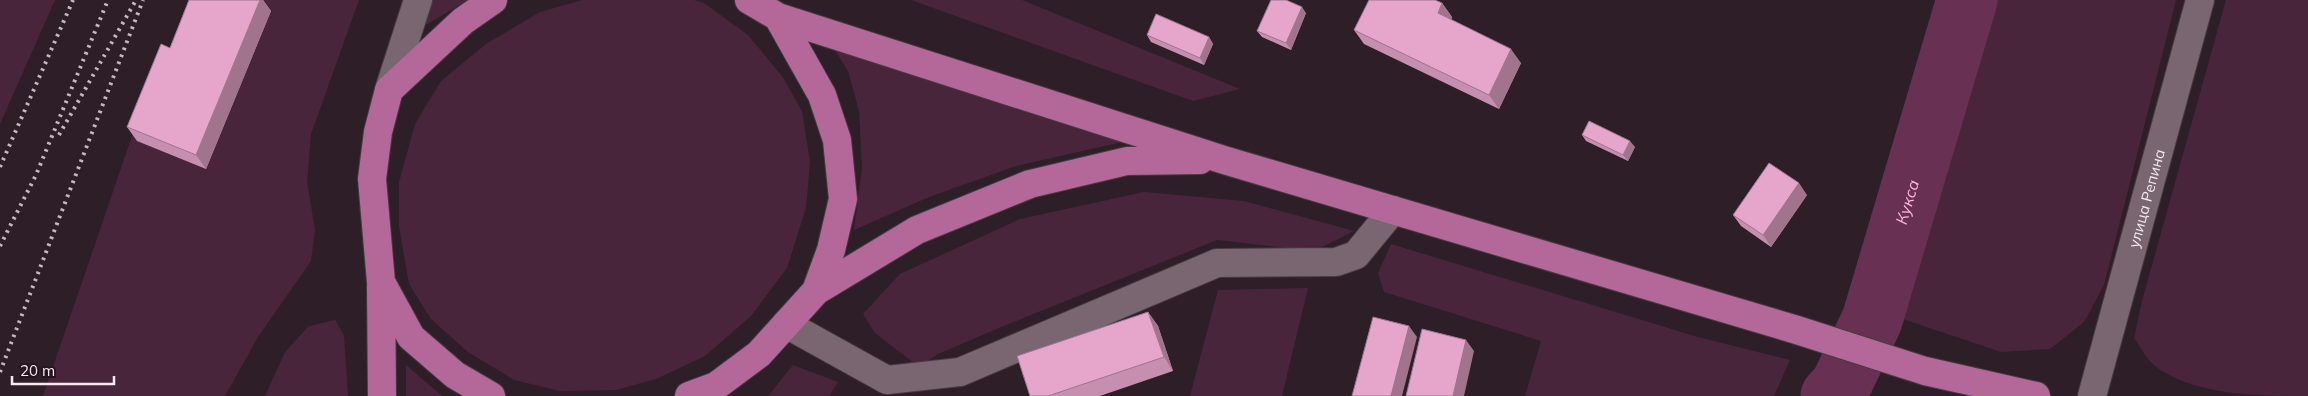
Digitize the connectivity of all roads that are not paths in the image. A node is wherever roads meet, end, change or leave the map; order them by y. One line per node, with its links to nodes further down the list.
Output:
1 (418, 0): 6 (street)
2 (493, 0): 6 (main road)
3 (749, 0): 5 (main road)
4 (2200, 0): 16 (street, улица Репина)
5 (778, 17): 7 (main road); 10 (main road)
6 (389, 90): 9 (main road)
7 (1224, 160): 8 (main road); 10 (main road)
8 (1393, 210): 11 (street); 15 (main road)
9 (381, 282): 12 (main road); 13 (main road)
10 (816, 291): 11 (main road)
11 (786, 324): 14 (main road)
12 (382, 396)
13 (491, 396)
14 (689, 396)
15 (2036, 396)
16 (2092, 396)

